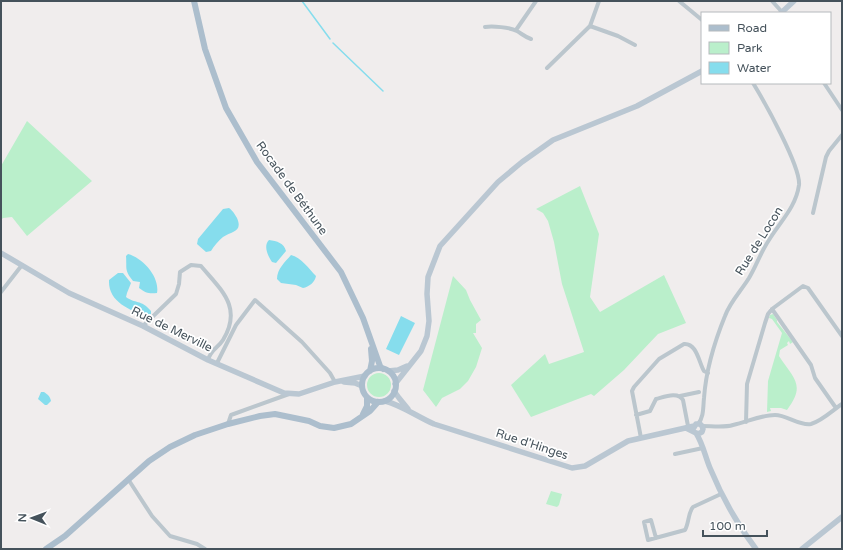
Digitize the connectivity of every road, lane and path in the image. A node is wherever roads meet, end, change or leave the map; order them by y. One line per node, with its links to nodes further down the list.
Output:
1 (194, 1): 27 (main road, Rocade de Béthune)
2 (536, 1): 12 (street)
3 (599, 1): 10 (street)
4 (679, 1): 9 (street)
5 (772, 1): 7 (street)
6 (794, 1): 8 (street)
7 (781, 12)
8 (783, 12)
9 (701, 19)
10 (590, 26): 14 (street); 15 (street)
11 (485, 28): 12 (street)
12 (516, 30): 13 (street)
13 (531, 39)
14 (634, 45)
15 (546, 68)
16 (701, 72): 29 (street)
17 (755, 84): 34 (street, Rue de Locon)
18 (825, 84): 19 (street)
19 (842, 110)
20 (842, 135): 21 (street)
21 (813, 213)
22 (1, 253): 23 (street, Rue de Merville)
23 (22, 265): 24 (street); 26 (street, Rue de Merville)
24 (1, 292)
25 (772, 309): 28 (street); 45 (street); 49 (street)
26 (143, 326): 30 (street, Rue de Merville); 30 (street)
27 (370, 336): 32 (main road, Rocade de Béthune); 33 (main road, Rocade de Béthune)
28 (842, 336)
29 (416, 359): 32 (street); 37 (street)
30 (208, 360): 31 (street, Rue de Merville)
31 (217, 363): 35 (street); 39 (street, Rue de Merville)
32 (385, 370): 33 (main road); 37 (main road)
33 (367, 373): 35 (street, Rue de Merville); 36 (main road)
34 (708, 373): 46 (street); 52 (street, Rue de Locon)
35 (337, 382): 36 (street); 39 (street, Rue de Merville)
36 (362, 386): 41 (main road)
37 (395, 387): 42 (main road); 48 (street, Rue d'Hinges)
38 (699, 392): 40 (street)
39 (289, 394): 50 (street)
40 (680, 396): 46 (street); 51 (street)
41 (367, 398): 43 (main road); 47 (main road)
42 (385, 401): 43 (main road); 48 (street, Rue d'Hinges)
43 (378, 402): 47 (main road)
44 (842, 404): 45 (street)
45 (836, 408): 49 (street)
46 (636, 415): 53 (street)
47 (362, 416): 50 (main road)
48 (418, 417): 53 (street, Rue d'Hinges)
49 (746, 422): 52 (street)
50 (228, 424): 56 (main road)
51 (686, 427): 52 (street); 53 (street, Rue d'Hinges)
52 (699, 428): 54 (street)
53 (640, 438)
54 (703, 448): 55 (street); 57 (street)
55 (675, 454)
56 (128, 479): 60 (main road); 61 (street)
57 (721, 494): 59 (street); 62 (street)
58 (841, 519): 63 (street)
59 (656, 538): 59 (street)
60 (46, 549)
61 (205, 549)
62 (756, 549)
63 (802, 549)

